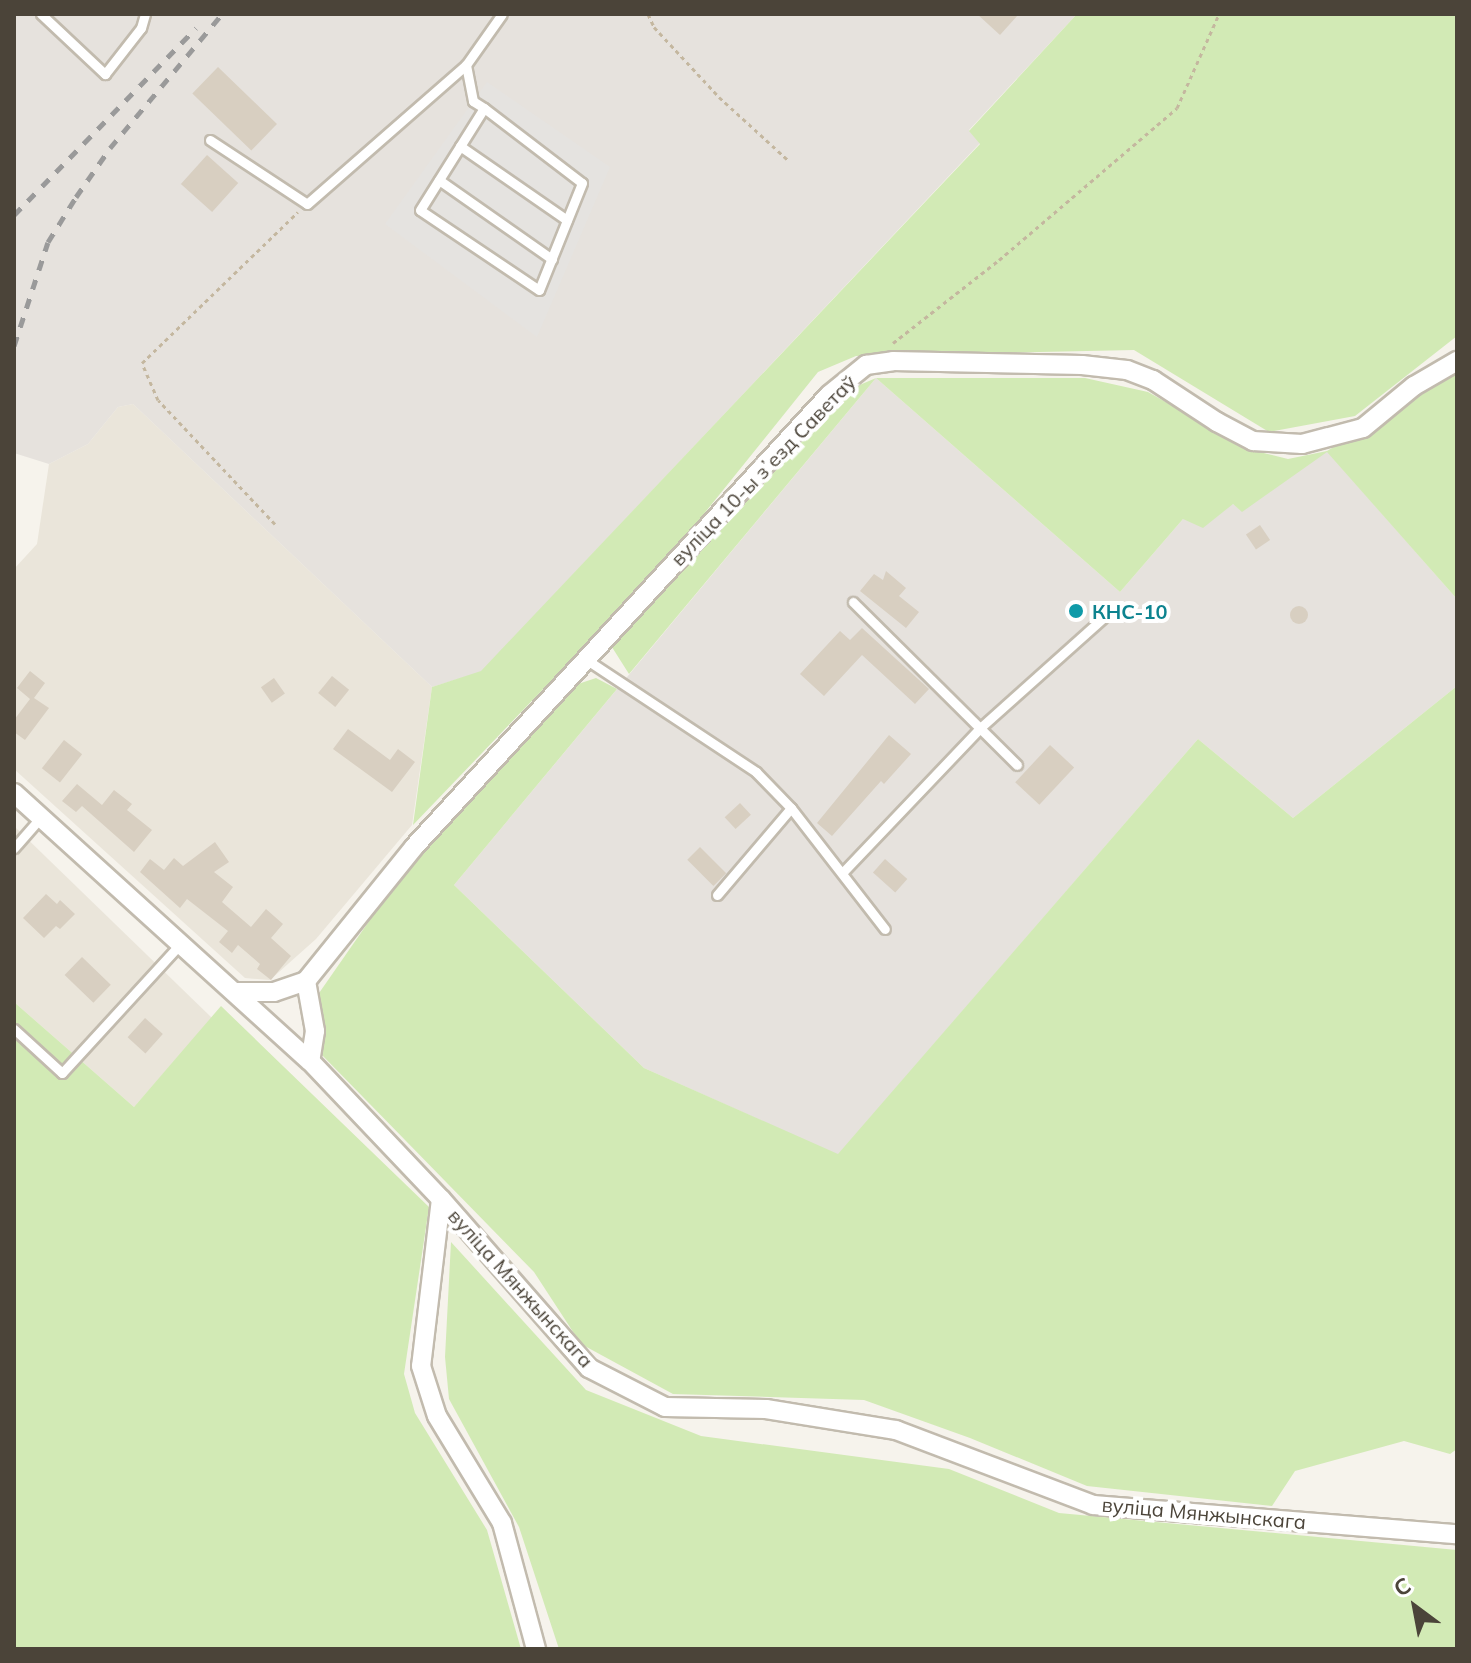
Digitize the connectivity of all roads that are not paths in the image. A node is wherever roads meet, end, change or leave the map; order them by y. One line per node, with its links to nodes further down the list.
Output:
1 (41, 14): 2 (lane)
2 (145, 14)
3 (502, 14): 4 (lane)
4 (466, 65): 5 (lane); 6 (lane)
5 (484, 108): 7 (lane); 9 (lane)
6 (210, 140)
7 (460, 146): 8 (lane); 9 (lane)
8 (439, 180): 10 (lane); 10 (lane)
9 (567, 220): 10 (lane)
10 (552, 259)
11 (1457, 361): 14 (street, вуліца 10-ы зʼезд Саветаў)
12 (853, 602): 15 (lane)
13 (1102, 619): 15 (lane)
14 (587, 660): 18 (lane); 25 (street, вуліца 10-ы зʼезд Саветаў)
15 (980, 728): 16 (lane); 21 (lane)
16 (1017, 765)
17 (14, 793): 19 (street, вуліца Мянжынскага)
18 (791, 808): 21 (lane); 22 (lane)
19 (41, 817): 20 (lane); 24 (street, вуліца Мянжынскага)
20 (14, 848)
21 (843, 872): 23 (lane)
22 (717, 895)
23 (885, 929)
24 (180, 944): 26 (street, вуліца Мянжынскага); 27 (lane)
25 (306, 981): 26 (street); 28 (street)
26 (236, 992): 28 (street, вуліца Мянжынскага)
27 (14, 1029)
28 (310, 1061): 29 (street, вуліца Мянжынскага)
29 (441, 1199): 30 (street, вуліца Мянжынскага); 31 (street)
30 (1457, 1534)
31 (536, 1649)

